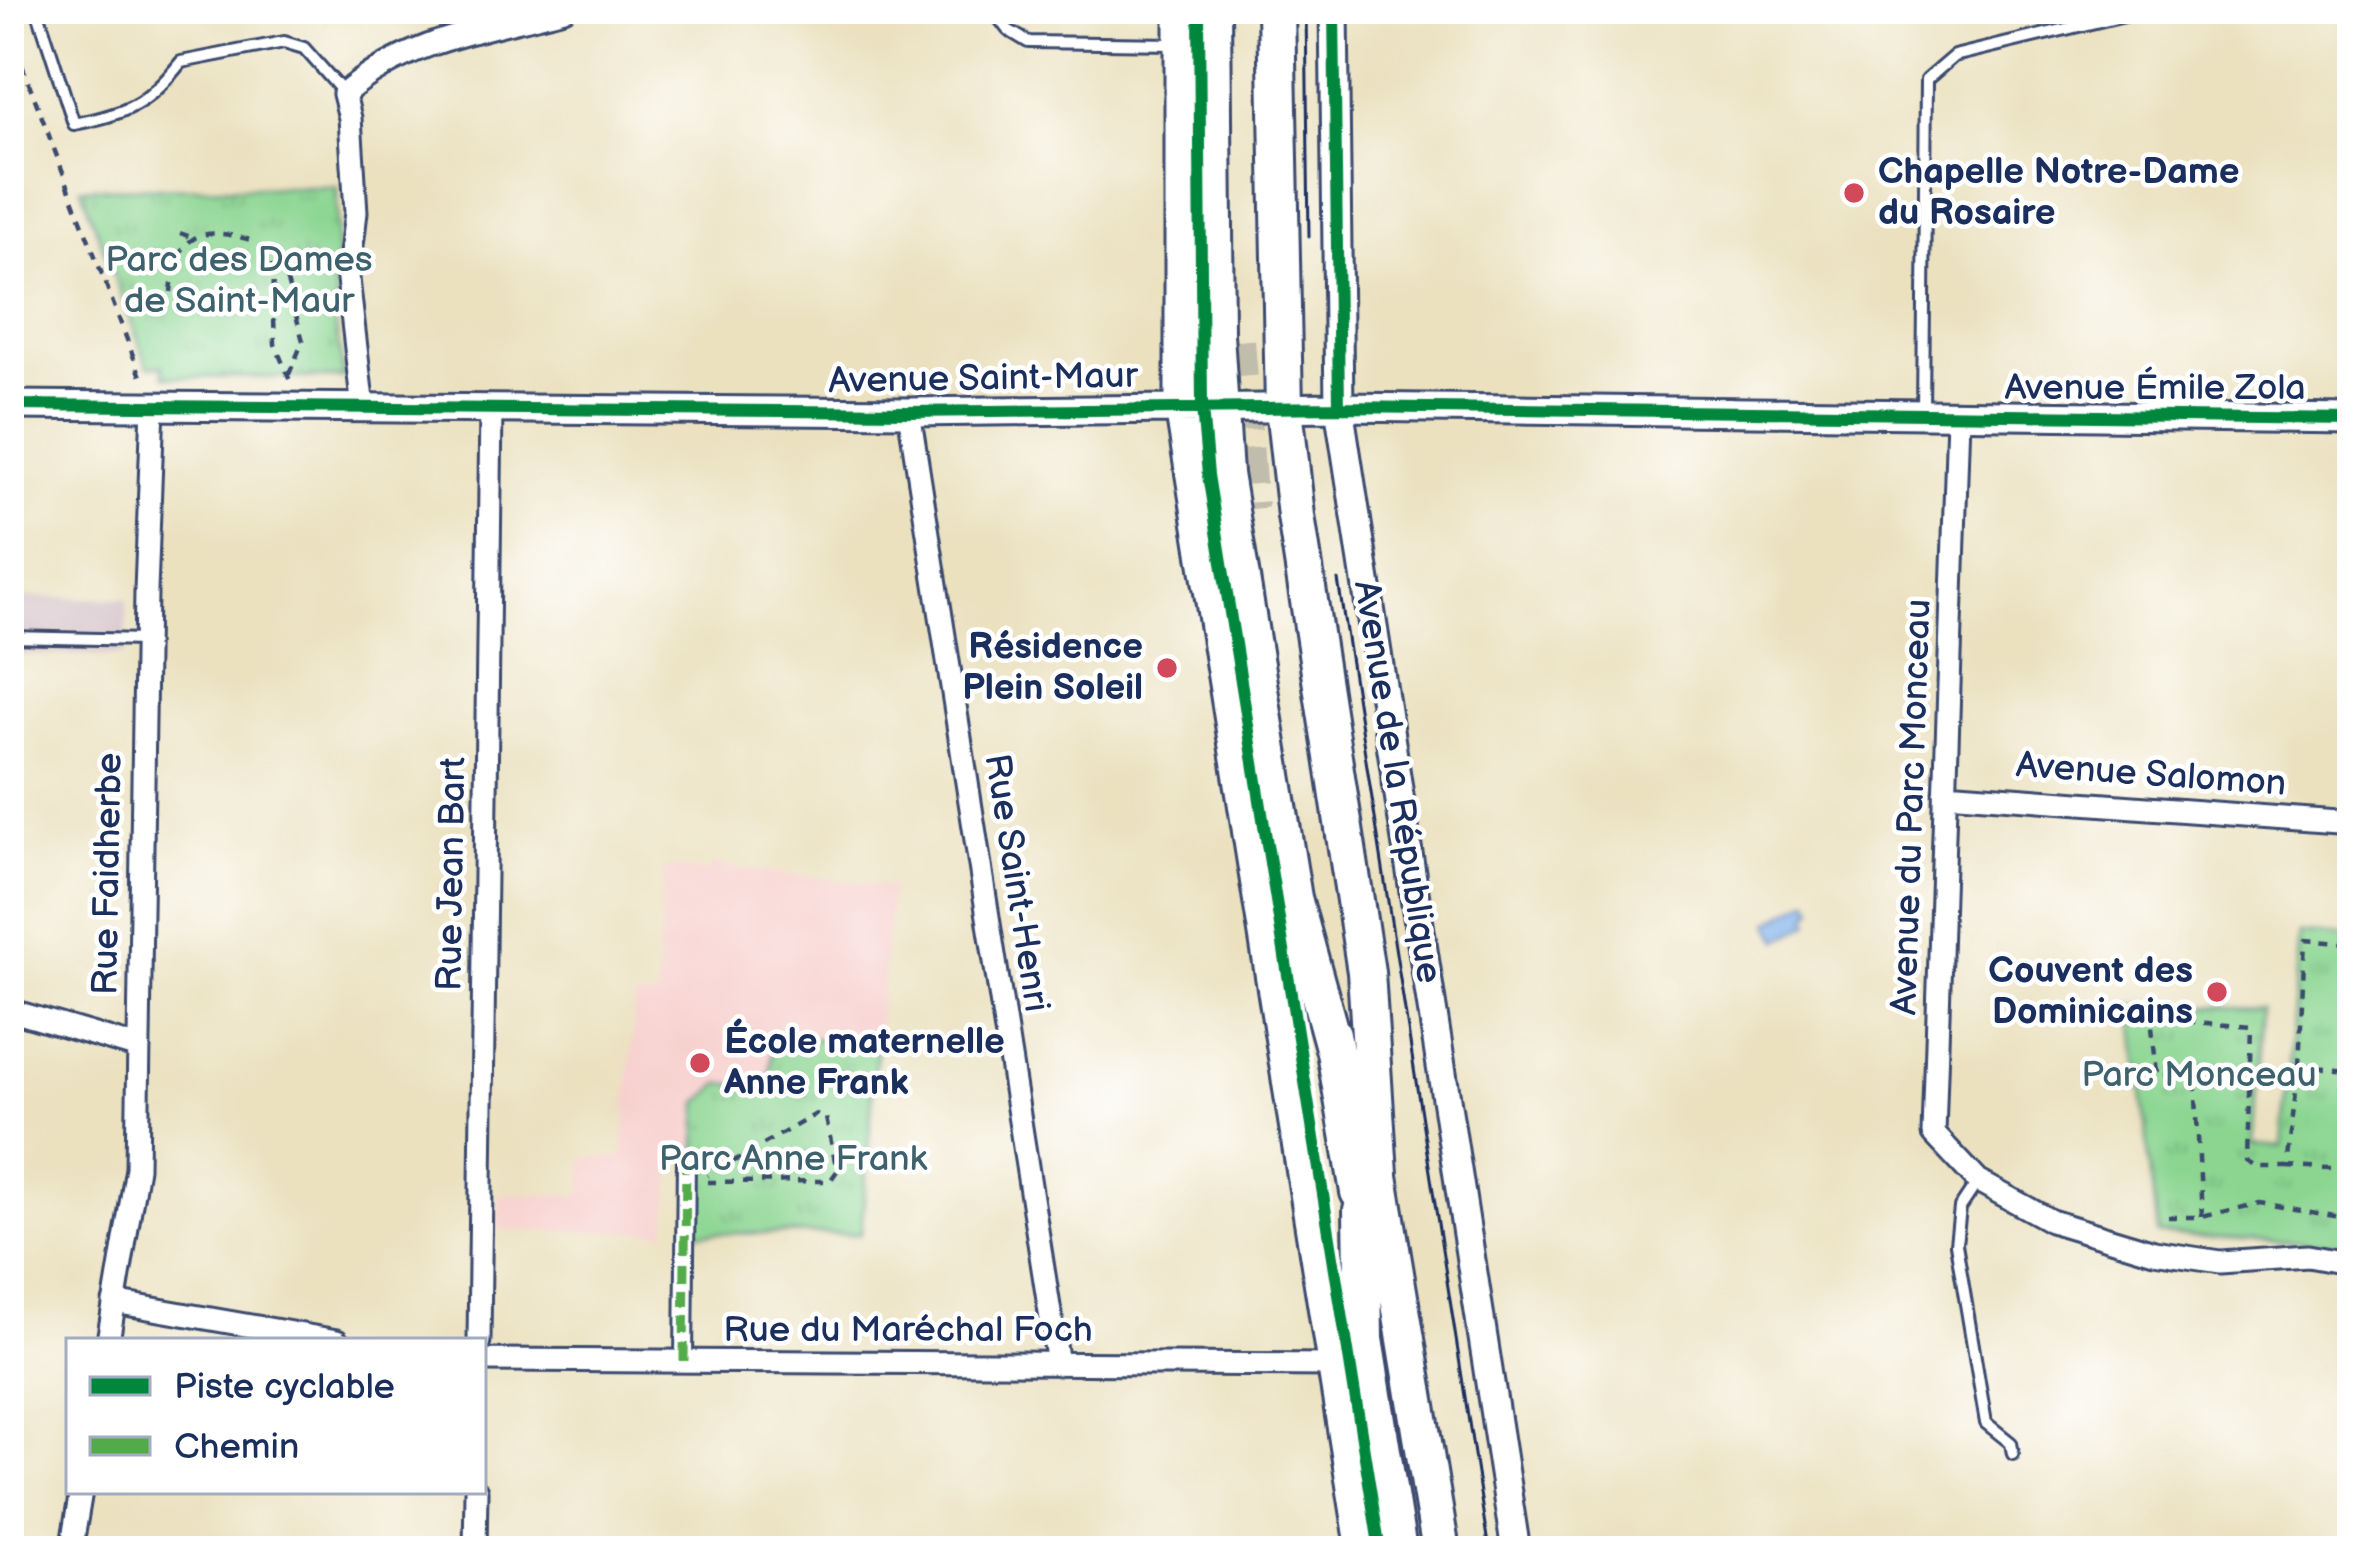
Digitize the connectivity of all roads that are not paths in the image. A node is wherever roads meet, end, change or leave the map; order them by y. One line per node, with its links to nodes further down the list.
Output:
1 (37, 9): 12 (lane)
2 (564, 9): 12 (street)
3 (992, 9): 11 (lane)
4 (1179, 9): 11 (street)
5 (1212, 9): 20 (main road)
6 (1232, 9): 7 (main road)
7 (1256, 9)
8 (1276, 9): 18 (main road)
9 (1334, 9): 16 (street, Avenue de la République)
10 (2137, 12): 22 (lane)
11 (1180, 44): 15 (street)
12 (344, 94): 19 (street)
13 (9, 406): 14 (street, Avenue Saint-Maur)
14 (152, 406): 19 (street, Avenue Saint-Maur); 26 (street, Rue Faidherbe)
15 (1179, 407): 20 (street, Avenue Saint-Maur); 21 (street, Avenue Saint-Maur); 44 (street)
16 (1339, 407): 18 (street, Avenue Saint-Maur); 22 (street, Avenue Saint-Maur); 56 (street, Avenue de la République)
17 (490, 408): 19 (street, Avenue Saint-Maur); 21 (street, Avenue Saint-Maur); 40 (street, Rue Jean Bart)
18 (1284, 408): 20 (street, Avenue Saint-Maur); 33 (main road)
19 (363, 409)
20 (1218, 409): 31 (main road)
21 (909, 412): 43 (street, Rue Saint-Henri)
22 (1923, 417): 23 (street, Avenue Saint-Maur)
23 (1958, 417): 24 (street, Avenue Émile Zola); 27 (street, Avenue du Parc Monceau)
24 (2352, 419)
25 (9, 637): 26 (lane)
26 (145, 640): 30 (street, Rue Faidherbe)
27 (1945, 793): 28 (street, Avenue Salomon); 34 (street, Avenue du Parc Monceau)
28 (2352, 823)
29 (9, 1010): 30 (street)
30 (139, 1048): 37 (street, Rue Faidherbe)
31 (1336, 1055): 33 (main road); 35 (main road)
32 (686, 1158): 42 (street)
33 (1379, 1174): 45 (main road)
34 (1978, 1181): 36 (street, Avenue du Parc Monceau); 46 (lane)
35 (1362, 1210): 52 (main road); 53 (main road)
36 (2352, 1264)
37 (114, 1302): 38 (street, Rue Faidherbe); 39 (street)
38 (108, 1338)
39 (320, 1338)
40 (478, 1338)
41 (486, 1360): 42 (street, Rue du Maréchal Foch)
42 (684, 1361): 43 (street, Rue du Maréchal Foch)
43 (1058, 1364): 44 (street, Rue du Maréchal Foch)
44 (1332, 1365): 51 (street)
45 (1423, 1434): 54 (main road); 55 (main road)
46 (2012, 1454)
47 (80, 1494): 49 (street)
48 (476, 1494): 50 (street)
49 (71, 1551)
50 (475, 1551)
51 (1361, 1551)
52 (1398, 1551)
53 (1417, 1551)
54 (1441, 1551)
55 (1460, 1551)
56 (1516, 1551)

